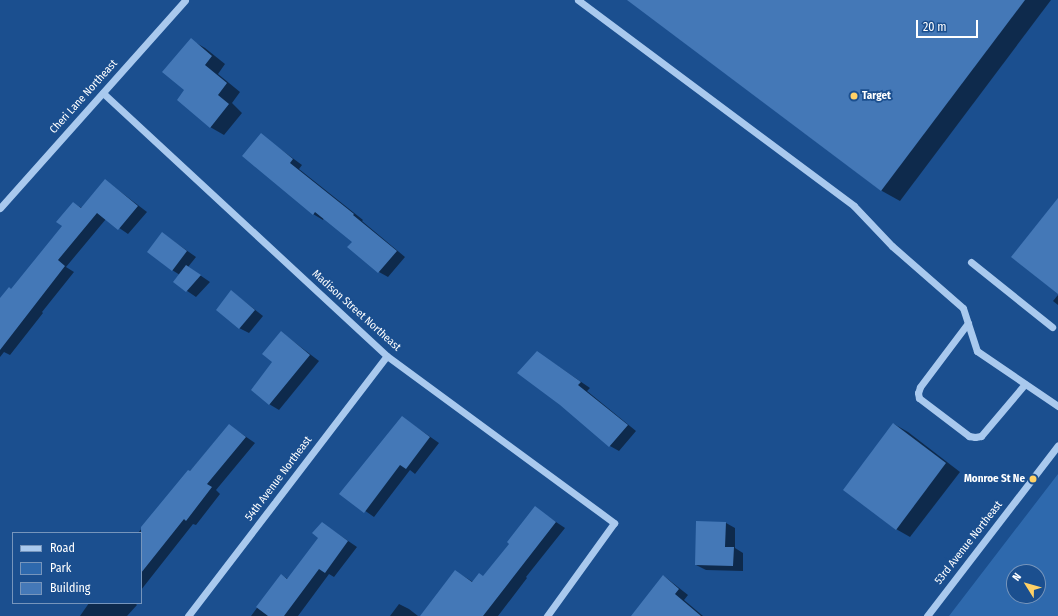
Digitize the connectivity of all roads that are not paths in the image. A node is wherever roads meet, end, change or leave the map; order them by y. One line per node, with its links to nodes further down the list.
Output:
1 (185, 0): 3 (street, Cheri Lane Northeast)
2 (578, 0): 6 (street)
3 (103, 93): 4 (street, Cheri Lane Northeast); 8 (street, Madison Street Northeast)
4 (0, 208)
5 (971, 262): 7 (street)
6 (968, 323): 9 (street); 9 (street)
7 (1052, 327)
8 (387, 356): 12 (street, 54th Avenue Northeast); 13 (street, Madison Street Northeast)
9 (1025, 384): 10 (street)
10 (1058, 406)
11 (1058, 445): 14 (street, 53rd Avenue Northeast)
12 (188, 616)
13 (547, 616)
14 (927, 616)

